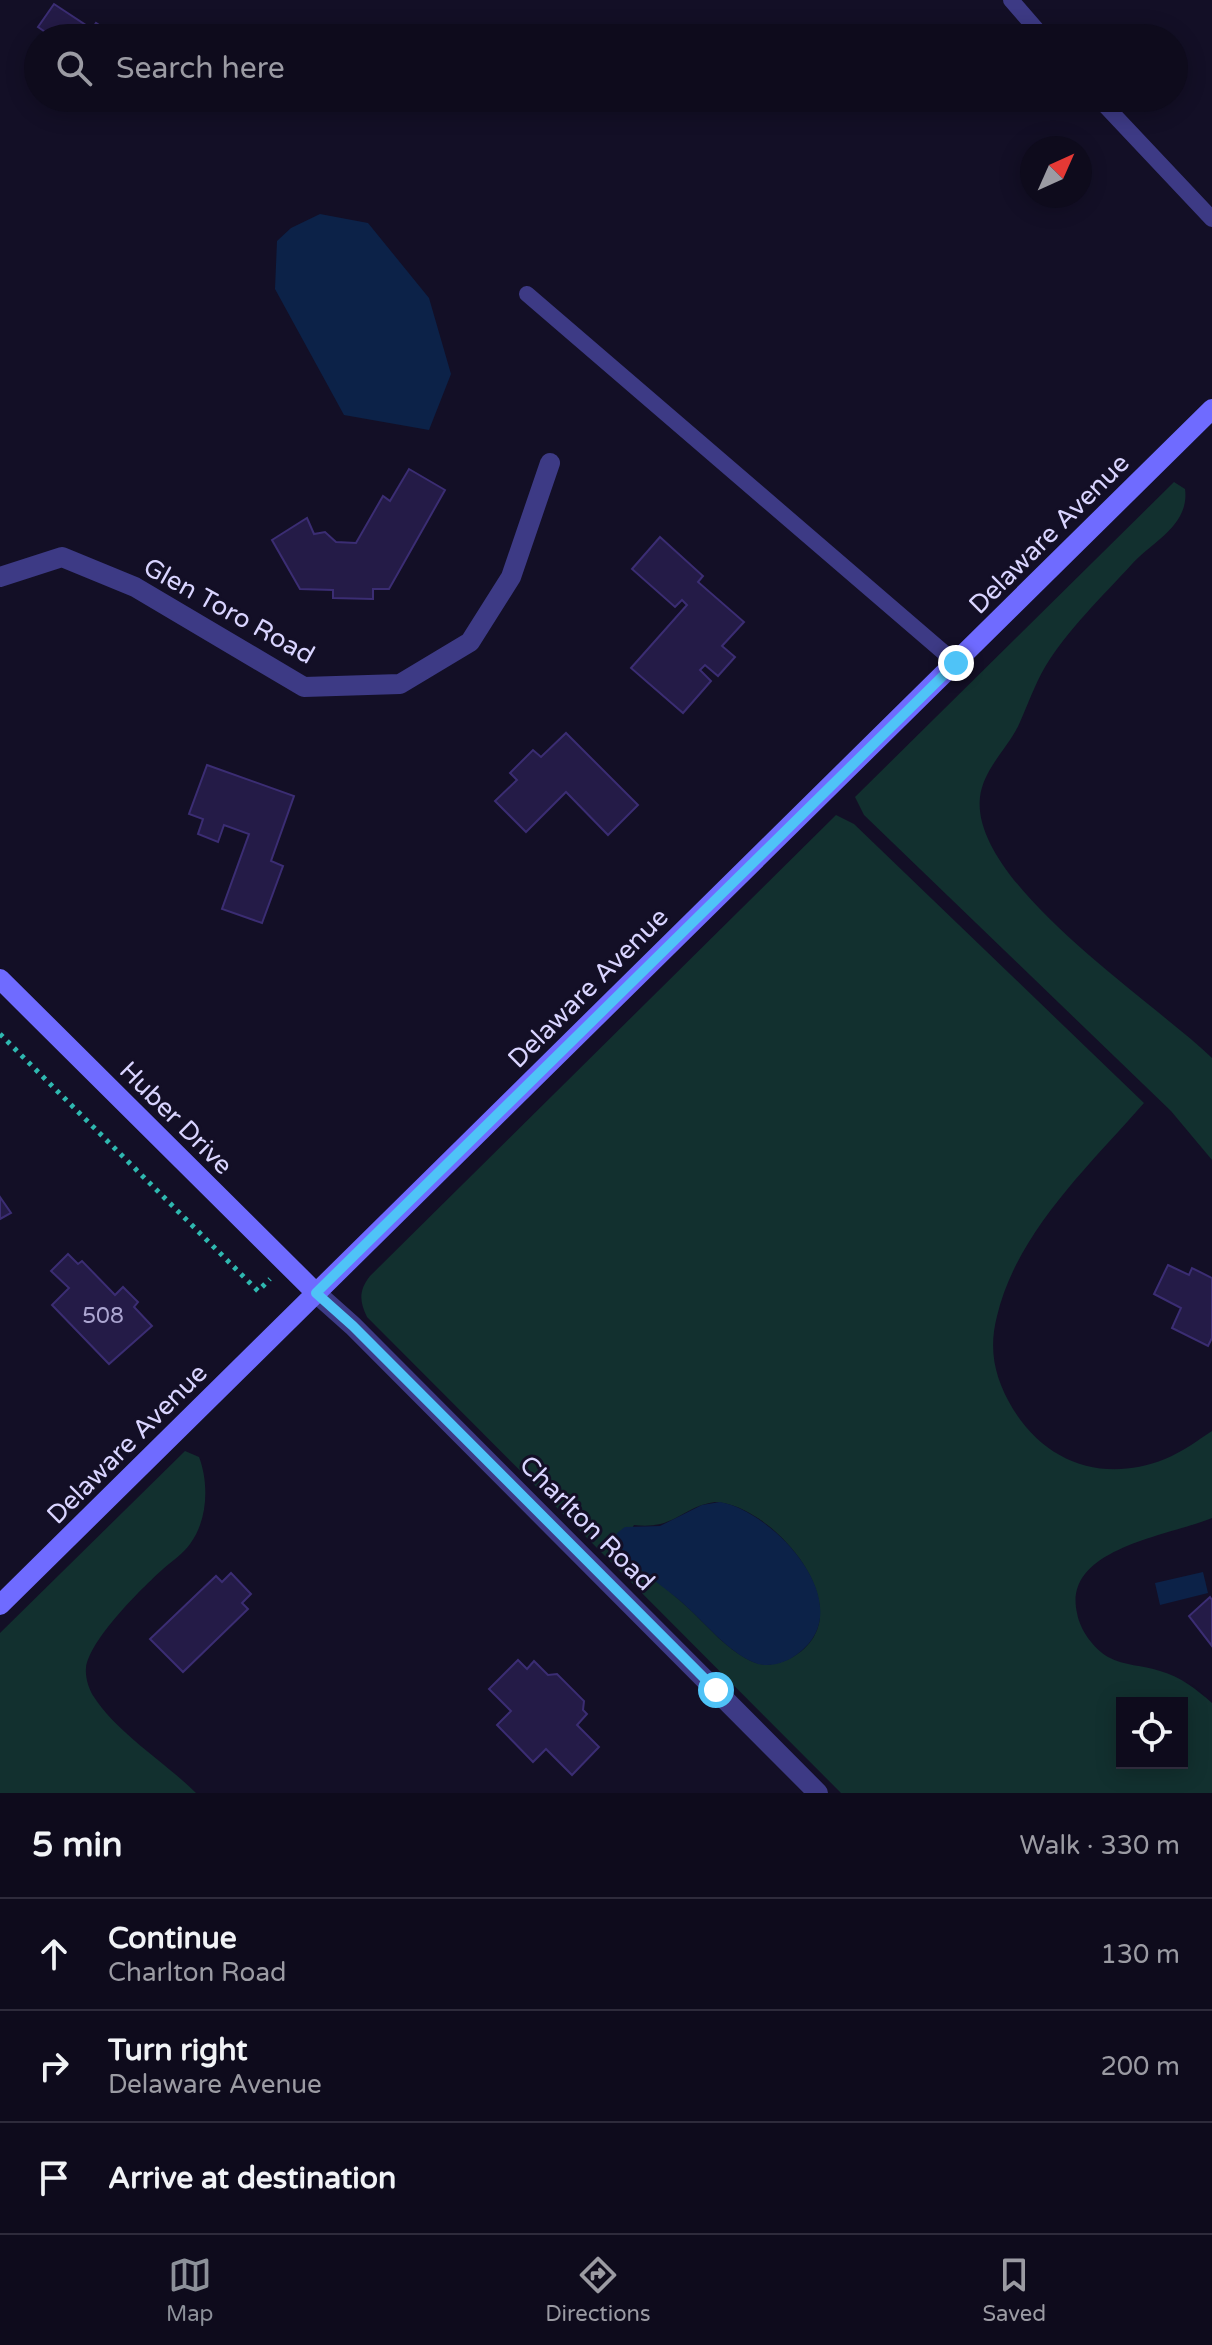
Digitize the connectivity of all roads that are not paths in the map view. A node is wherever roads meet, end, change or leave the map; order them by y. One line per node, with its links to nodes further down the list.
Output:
1 (1011, 0): 2 (lane)
2 (1032, 24)
3 (1111, 112): 4 (lane)
4 (1212, 219)
5 (527, 294): 9 (lane)
6 (1212, 409): 9 (street, Delaware Avenue)
7 (550, 463): 8 (street, Glen Toro Road)
8 (0, 577)
9 (956, 663): 11 (street, Delaware Avenue)
10 (0, 979): 11 (street, Huber Drive)
11 (316, 1293): 12 (street, Delaware Avenue); 13 (street, Charlton Road)
12 (0, 1605)
13 (818, 1793)

